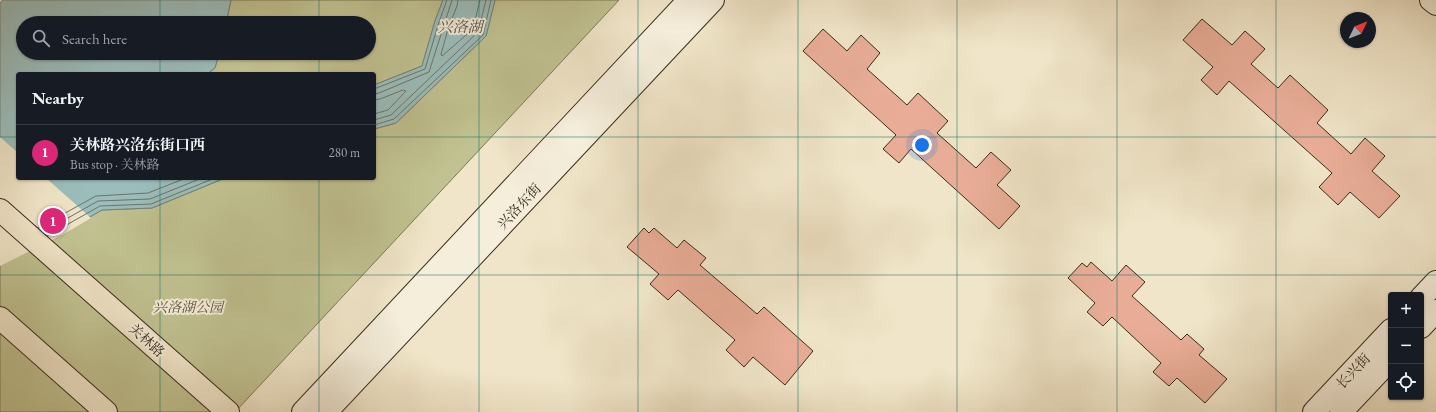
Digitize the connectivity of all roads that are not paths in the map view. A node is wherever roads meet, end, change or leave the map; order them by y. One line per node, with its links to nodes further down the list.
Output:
1 (689, 0): 15 (street, 兴洛东街)
2 (713, 0): 16 (street, 兴洛东街)
3 (1431, 0): 4 (street)
4 (1436, 4)
5 (0, 210): 14 (main road, 关林路)
6 (1436, 282): 7 (street)
7 (1424, 295)
8 (1436, 311): 10 (street)
9 (6, 323): 13 (main road)
10 (1424, 324)
11 (1388, 333): 17 (street, 长兴街)
12 (1388, 362): 18 (street, 长兴街)
13 (106, 412)
14 (228, 412)
15 (303, 412)
16 (326, 412)
17 (1314, 412)
18 (1341, 412)

